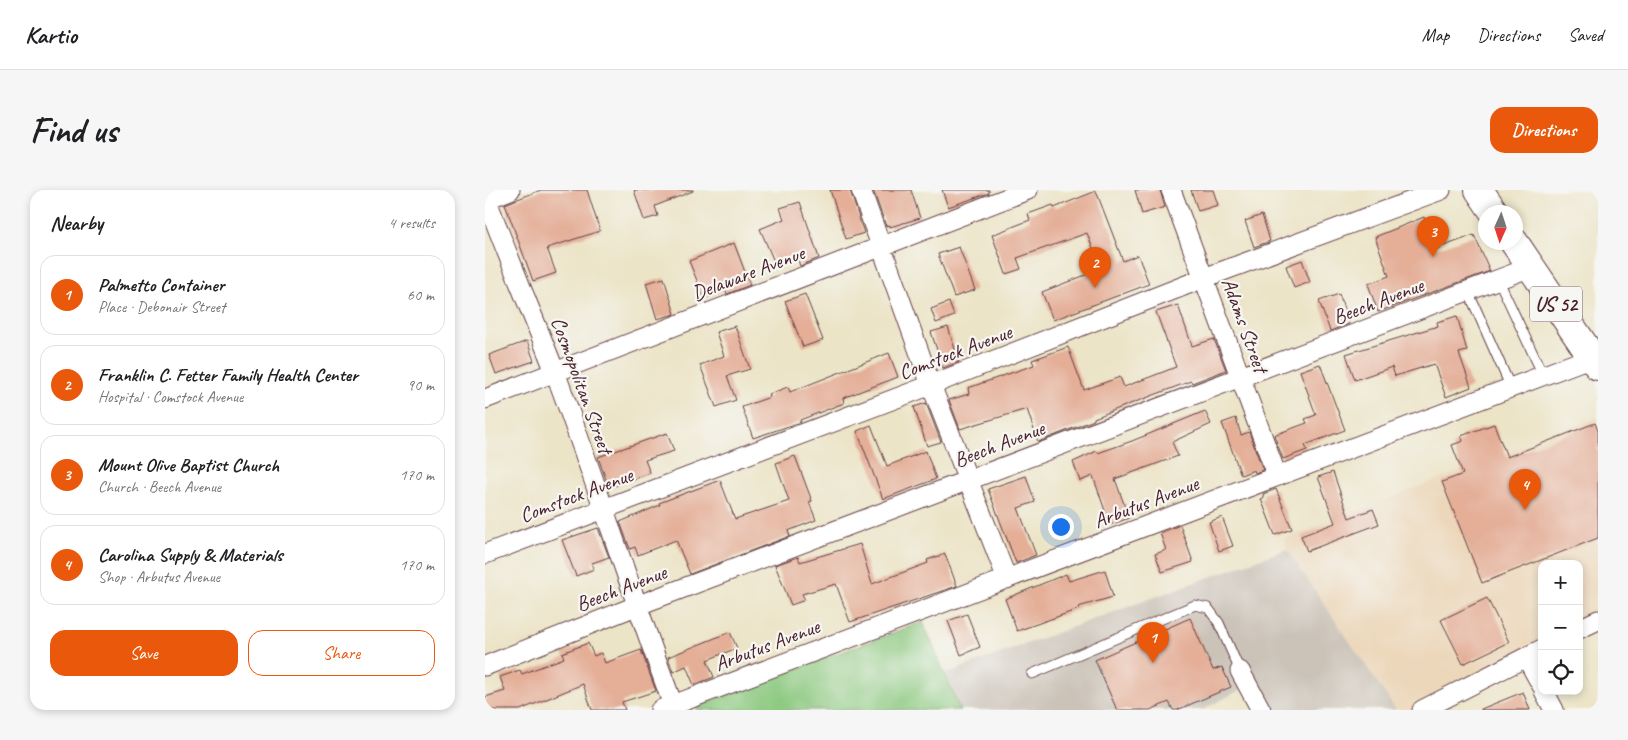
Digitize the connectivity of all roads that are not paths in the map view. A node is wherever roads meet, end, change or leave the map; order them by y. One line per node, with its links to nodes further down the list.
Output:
1 (510, 190): 7 (street)
2 (861, 190): 9 (street)
3 (1028, 190): 9 (street, Delaware Avenue)
4 (1171, 190): 12 (street, Adams Street)
5 (1441, 190): 12 (street, Comstock Avenue)
6 (1479, 190): 8 (main road)
7 (485, 198): 16 (street, Cosmopolitan Street)
8 (1489, 205)
9 (881, 246): 16 (street, Delaware Avenue); 19 (street)
10 (1519, 250): 11 (main road, US 52)
11 (1531, 267): 13 (street, Beech Avenue); 15 (main road, US 52)
12 (1204, 278): 18 (street, Adams Street); 19 (street, Comstock Avenue)
13 (1498, 280): 14 (street, Beech Avenue); 17 (lane)
14 (1468, 291): 18 (street, Beech Avenue); 20 (lane)
15 (1595, 362): 17 (street, Arbutus Avenue)
16 (555, 373): 21 (street, Delaware Avenue); 24 (street, Cosmopolitan Street)
17 (1543, 375): 20 (street, Arbutus Avenue)
18 (1241, 377): 22 (street, Adams Street); 23 (street, Beech Avenue)
19 (931, 385): 23 (street); 24 (street, Comstock Avenue)
20 (1511, 388): 22 (street, Arbutus Avenue)
21 (485, 399)
22 (1277, 476): 26 (street, Arbutus Avenue)
23 (968, 480): 26 (street); 27 (street, Beech Avenue)
24 (604, 508): 25 (street, Comstock Avenue); 27 (street, Cosmopolitan Street)
25 (485, 554)
26 (1007, 579): 36 (street, Arbutus Avenue)
27 (636, 606): 31 (street, Beech Avenue); 36 (street, Cosmopolitan Street)
28 (1598, 620): 29 (street)
29 (1583, 627)
30 (1534, 653): 32 (street); 38 (street)
31 (485, 666)
32 (1538, 670)
33 (1241, 672): 34 (lane); 37 (street)
34 (1032, 674)
35 (1546, 695): 39 (street)
36 (666, 708)
37 (1261, 710)
38 (1422, 710)
39 (1554, 710)

